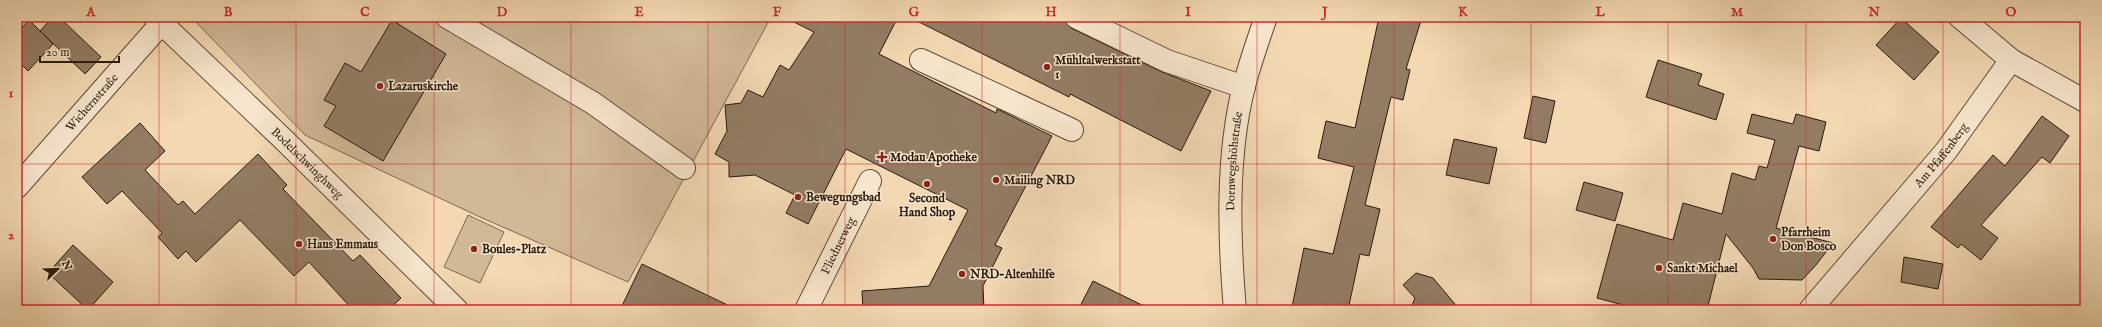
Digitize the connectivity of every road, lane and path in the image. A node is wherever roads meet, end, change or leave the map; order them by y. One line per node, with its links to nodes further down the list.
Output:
1 (447, 17): 11 (street)
2 (1076, 17): 8 (street)
3 (1266, 17): 8 (street, Dornwegshöhstraße)
4 (1960, 17): 7 (street)
5 (161, 19): 13 (street, Wichernstraße); 14 (street, Bodelschwinghweg)
6 (921, 60): 10 (street)
7 (2011, 60): 9 (street); 17 (street, Am Pfaffenberg)
8 (1244, 87): 16 (street, Dornwegshöhstraße)
9 (2085, 101)
10 (1072, 130)
11 (684, 168)
12 (870, 181): 15 (street, Fliednerweg)
13 (17, 187)
14 (457, 310)
15 (806, 310)
16 (1235, 310)
17 (1810, 310)

